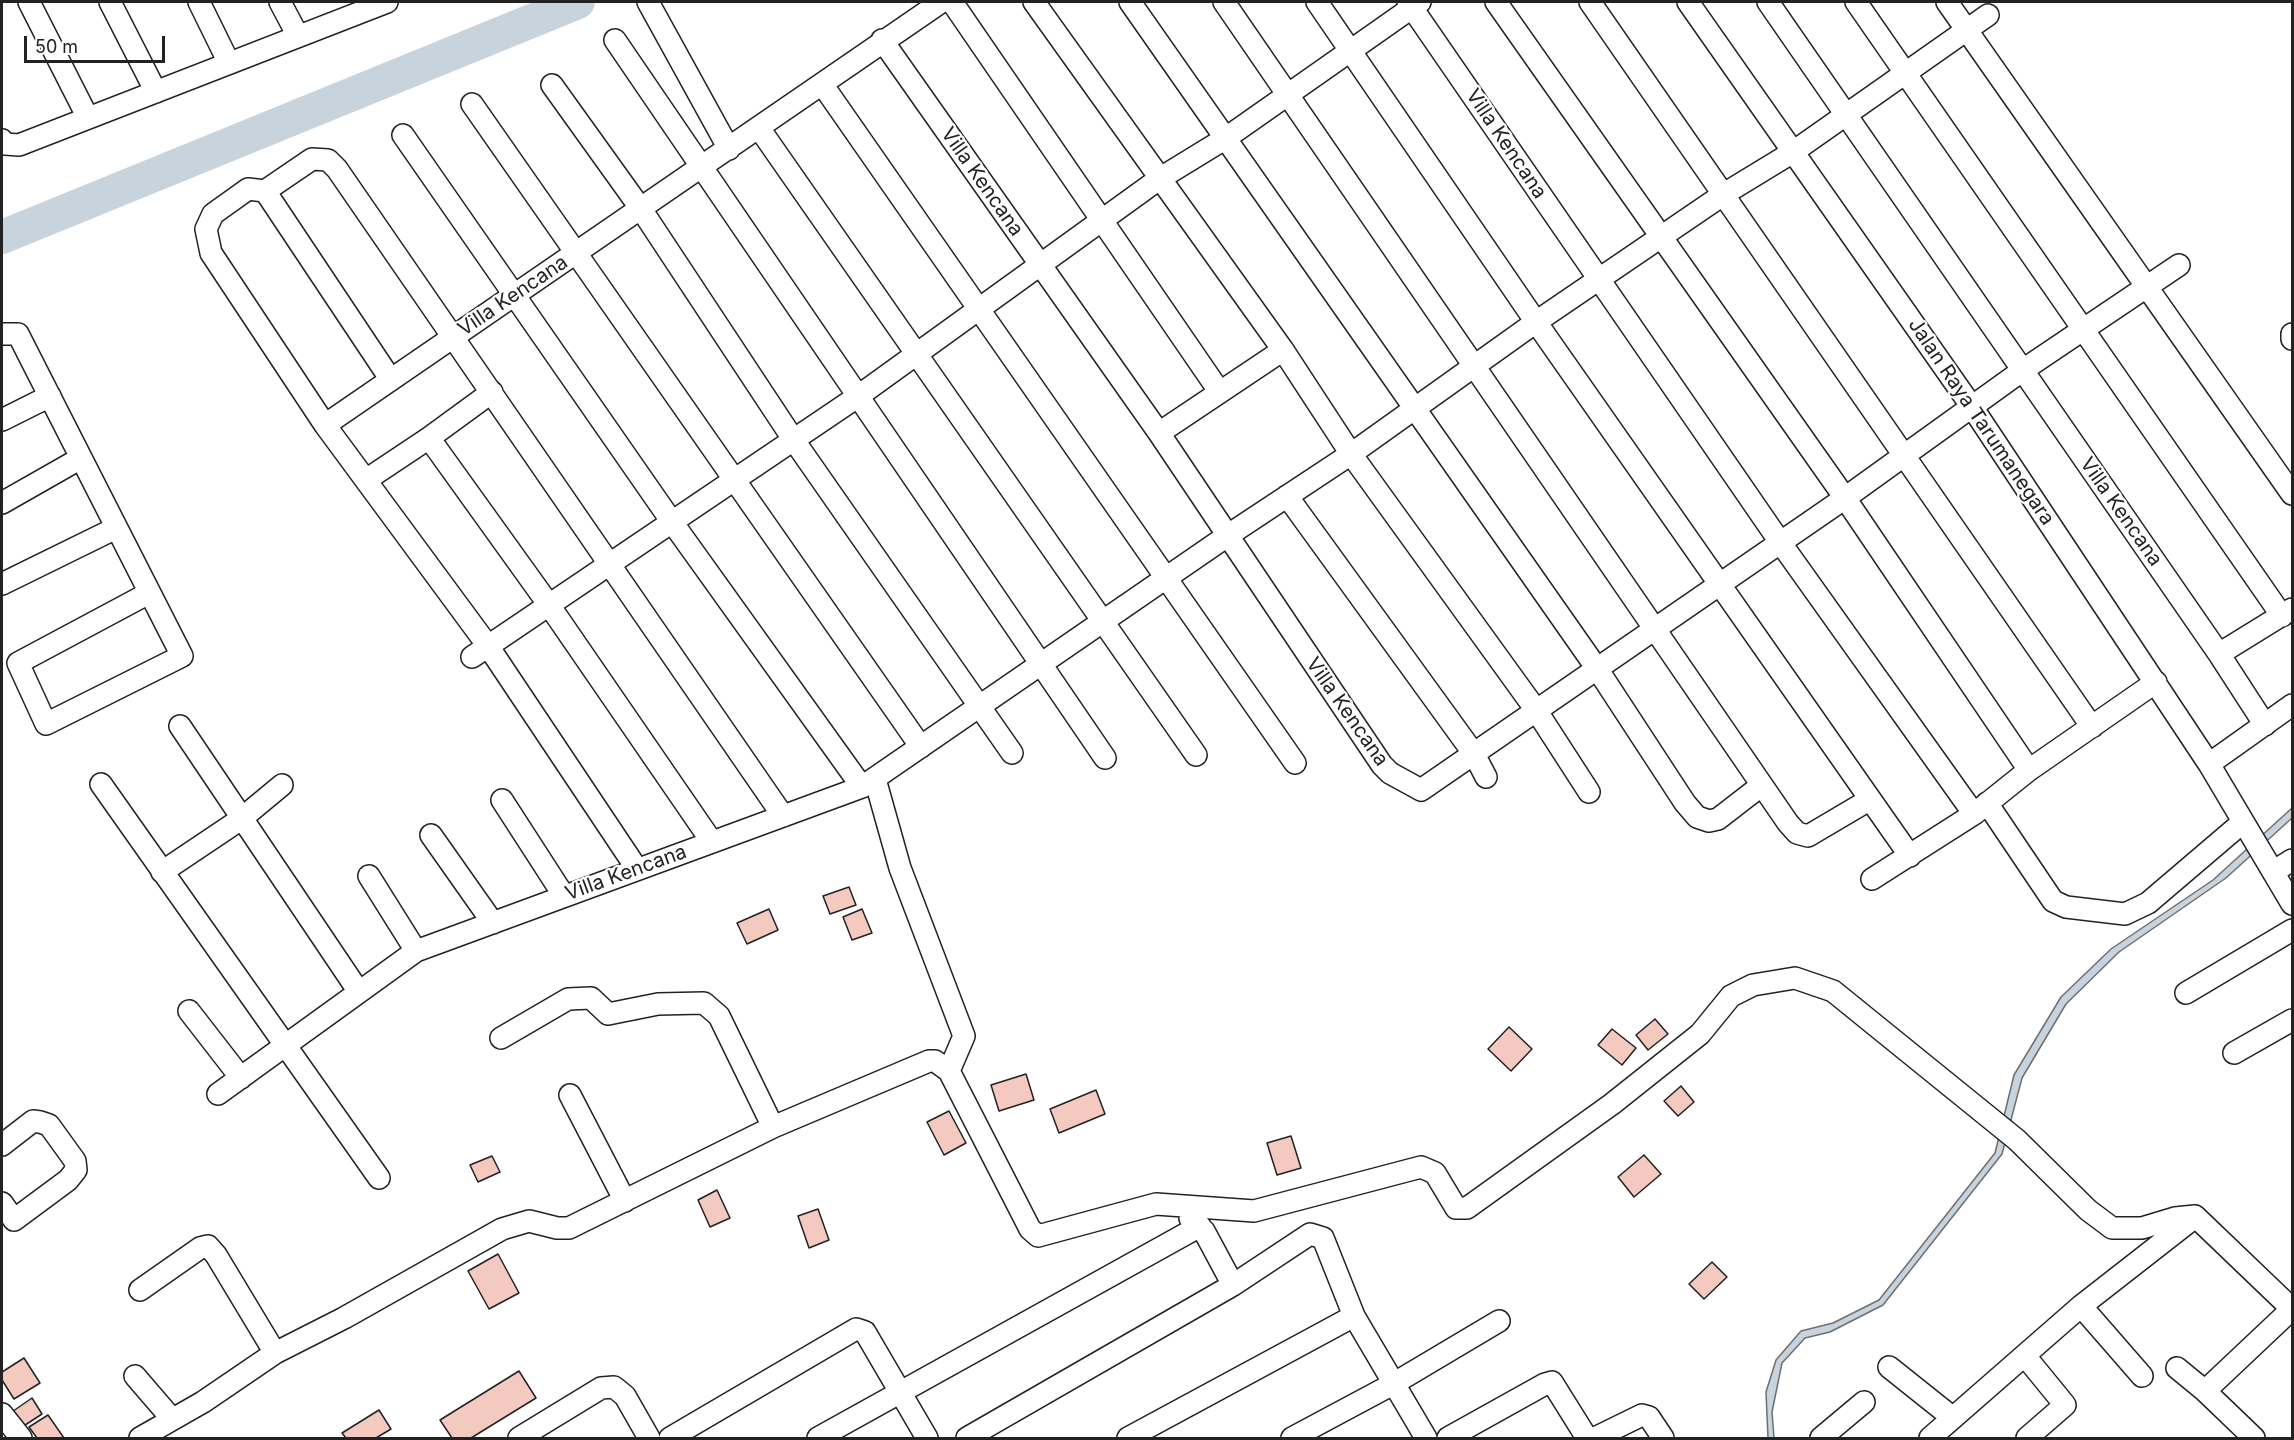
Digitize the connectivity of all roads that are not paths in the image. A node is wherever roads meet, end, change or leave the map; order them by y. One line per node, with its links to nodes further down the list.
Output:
1 (28, 2): 34 (street)
2 (110, 2): 30 (street)
3 (199, 2): 26 (street)
4 (280, 2): 22 (street)
5 (941, 2): 24 (street, Villa Kencana)
6 (952, 2): 46 (street)
7 (1034, 2): 42 (street)
8 (1130, 2): 37 (street)
9 (1224, 2): 31 (street)
10 (1317, 2): 25 (street)
11 (1496, 2): 47 (street)
12 (1590, 2): 44 (street)
13 (1688, 2): 40 (street, Jalan Raya Tarumanegara)
14 (1768, 2): 33 (street, Villa Kencana)
15 (1856, 2): 27 (street)
16 (1947, 2): 21 (street)
17 (1413, 3): 25 (street, Villa Kencana); 51 (street, Villa Kencana)
18 (375, 4): 22 (street)
19 (651, 6): 39 (street)
20 (1988, 15): 21 (street, Villa Kencana)
21 (1968, 30): 27 (street, Villa Kencana); 52 (street)
22 (298, 36): 26 (street)
23 (615, 40): 41 (street)
24 (882, 40): 28 (street, Villa Kencana); 49 (street, Villa Kencana)
25 (1349, 51): 31 (street, Villa Kencana); 55 (street)
26 (229, 63): 30 (street)
27 (1906, 72): 33 (street, Villa Kencana); 56 (street)
28 (822, 84): 35 (street, Villa Kencana); 54 (street)
29 (552, 85): 45 (street)
30 (156, 92): 34 (street)
31 (1287, 94): 37 (street, Villa Kencana); 63 (street)
32 (472, 104): 48 (street)
33 (1847, 113): 40 (street, Villa Kencana); 64 (street, Villa Kencana)
34 (88, 118): 38 (street)
35 (759, 128): 39 (street, Villa Kencana); 62 (street)
36 (404, 135): 53 (street)
37 (1226, 138): 42 (street, Villa Kencana); 70 (street)
38 (2, 140)
39 (729, 148): 41 (street, Villa Kencana)
40 (1793, 152): 44 (street, Villa Kencana); 71 (street, Jalan Raya Tarumanegara)
41 (702, 168): 45 (street, Villa Kencana); 69 (street)
42 (1159, 179): 46 (street, Villa Kencana); 61 (street)
43 (265, 191): 59 (street); 65 (street); 73 (street)
44 (1724, 194): 47 (street, Villa Kencana); 78 (street)
45 (641, 209): 48 (street, Villa Kencana); 76 (street)
46 (1102, 220): 49 (street, Villa Kencana); 66 (street)
47 (1661, 237): 51 (street, Villa Kencana); 84 (street)
48 (576, 253): 53 (street, Villa Kencana); 80 (street)
49 (1040, 265): 54 (street, Villa Kencana); 74 (street, Villa Kencana)
50 (2180, 265): 52 (street, Villa Kencana)
51 (1599, 281): 55 (street, Villa Kencana); 89 (street, Villa Kencana)
52 (2148, 286): 56 (street, Villa Kencana); 82 (street)
53 (514, 296): 59 (street, Villa Kencana); 86 (street)
54 (978, 308): 62 (street, Villa Kencana); 91 (street)
55 (1536, 322): 63 (street, Villa Kencana); 93 (street)
56 (2085, 329): 64 (street, Villa Kencana); 96 (street)
57 (2, 334): 68 (street)
58 (2292, 334): 60 (street)
59 (454, 337): 65 (street, Villa Kencana); 67 (street)
60 (2292, 339)
61 (1283, 350): 66 (street); 77 (street)
62 (916, 353): 69 (street, Villa Kencana); 97 (street)
63 (1473, 367): 70 (street, Villa Kencana); 98 (street)
64 (2023, 370): 71 (street, Villa Kencana); 100 (street, Villa Kencana)
65 (391, 380): 73 (street, Villa Kencana)
66 (1220, 391): 74 (street)
67 (492, 392): 75 (street); 90 (street)
68 (50, 396): 72 (street); 79 (street)
69 (856, 397): 76 (street, Villa Kencana); 101 (street)
70 (1415, 407): 77 (street, Villa Kencana); 102 (street)
71 (1972, 407): 78 (street, Villa Kencana); 103 (street, Jalan Raya Tarumanegara)
72 (2, 420)
73 (325, 425): 81 (street)
74 (1159, 433): 88 (street, Villa Kencana)
75 (429, 438): 81 (street); 95 (street)
76 (793, 439): 80 (street, Villa Kencana); 105 (street)
77 (1351, 454): 83 (street, Villa Kencana); 106 (street)
78 (1903, 456): 84 (street, Villa Kencana); 109 (street)
79 (81, 458): 85 (street); 87 (street)
80 (736, 478): 86 (street, Villa Kencana); 110 (street)
81 (366, 480): 99 (street)
82 (2292, 494)
83 (1287, 496): 88 (street, Villa Kencana); 112 (street)
84 (1845, 498): 89 (street, Villa Kencana); 117 (street)
85 (2, 503)
86 (672, 522): 90 (street, Villa Kencana); 119 (street)
87 (116, 528): 92 (street); 94 (street)
88 (1227, 536): 91 (street, Villa Kencana); 112 (street, Villa Kencana)
89 (1780, 542): 93 (street, Villa Kencana); 126 (street, Villa Kencana)
90 (608, 565): 95 (street, Villa Kencana); 127 (street)
91 (1167, 579): 97 (street, Villa Kencana); 115 (street)
92 (2, 584)
93 (1718, 584): 98 (street, Villa Kencana); 125 (street)
94 (149, 593): 94 (street)
95 (549, 605): 99 (street, Villa Kencana); 131 (street)
96 (2287, 612): 100 (street)
97 (1104, 622): 101 (street, Villa Kencana); 113 (street)
98 (1656, 629): 102 (street, Villa Kencana); 122 (street)
99 (480, 652): 135 (street)
100 (2219, 654): 107 (street, Villa Kencana)
101 (1040, 665): 105 (street, Villa Kencana); 114 (street)
102 (1598, 670): 106 (street, Villa Kencana); 122 (street)
103 (2156, 682): 109 (street); 116 (street, Jalan Raya Tarumanegara)
104 (2292, 705): 107 (street)
105 (980, 706): 110 (street, Villa Kencana); 111 (street)
106 (1536, 710): 112 (street, Villa Kencana); 123 (street)
107 (2265, 725): 116 (street)
108 (180, 726): 128 (street)
109 (2092, 727): 117 (street)
110 (921, 747): 119 (street, Villa Kencana)
111 (1012, 753)
112 (1474, 754): 118 (street)
113 (1196, 756)
114 (1105, 758)
115 (1295, 764)
116 (2209, 764): 129 (street, Jalan Raya Tarumanegara)
117 (2029, 770): 126 (street)
118 (1486, 777)
119 (869, 783): 127 (street, Villa Kencana); 151 (street)
120 (101, 784): 136 (street)
121 (282, 785): 128 (street)
122 (1762, 785): 125 (street)
123 (1588, 792)
124 (502, 800): 139 (street)
125 (1869, 800): 132 (street)
126 (1981, 809): 129 (street, Villa Kencana); 132 (street)
127 (783, 816): 131 (street, Villa Kencana)
128 (241, 819): 136 (street); 144 (street)
129 (2247, 828): 134 (street, Jalan Raya Tarumanegara)
130 (431, 835): 141 (street)
131 (712, 842): 135 (street, Villa Kencana)
132 (1910, 856): 138 (street)
133 (2292, 860): 134 (street)
134 (2268, 864): 140 (street, Jalan Raya Tarumanegara)
135 (637, 869): 139 (street, Villa Kencana)
136 (162, 872): 149 (street)
137 (369, 876): 143 (street)
138 (1872, 879)
139 (564, 896): 141 (street, Villa Kencana)
140 (2292, 904)
141 (493, 923): 143 (street, Villa Kencana)
142 (2292, 930): 145 (street)
143 (416, 951): 144 (street, Villa Kencana)
144 (359, 992): 149 (street, Villa Kencana)
145 (2186, 993)
146 (189, 1011): 152 (street)
147 (2292, 1020): 150 (street)
148 (501, 1038): 155 (street)
149 (286, 1046): 152 (street, Villa Kencana); 157 (street)
150 (2234, 1053)
151 (949, 1071): 155 (street); 160 (street)
152 (241, 1078): 153 (street, Villa Kencana)
153 (218, 1094)
154 (570, 1095): 158 (street)
155 (773, 1127): 158 (street)
156 (2, 1145): 162 (street)
157 (379, 1178)
158 (625, 1201): 169 (street)
159 (2, 1203): 162 (street)
160 (1176, 1206): 161 (street); 163 (street)
161 (2195, 1216): 166 (street); 177 (street)
162 (8, 1225)
163 (1200, 1226): 164 (street); 176 (street)
164 (1233, 1285): 167 (street); 189 (street)
165 (140, 1290): 169 (street)
166 (2081, 1306): 170 (street); 174 (street)
167 (1354, 1316): 175 (street); 190 (street)
168 (1499, 1321): 175 (street)
169 (275, 1353): 181 (street)
170 (2025, 1356): 180 (street); 199 (street)
171 (1889, 1367): 180 (street)
172 (2177, 1368): 177 (street)
173 (135, 1376): 181 (street)
174 (2142, 1376)
175 (1393, 1384): 191 (street); 192 (street)
176 (899, 1391): 186 (street); 187 (street); 188 (street)
177 (2205, 1391): 200 (street)
178 (1864, 1402): 197 (street)
179 (2, 1414): 182 (street)
180 (1953, 1418): 198 (street)
181 (172, 1419): 183 (street)
182 (21, 1438)
183 (140, 1438)
184 (519, 1438): 185 (street)
185 (649, 1438)
186 (670, 1438)
187 (818, 1438)
188 (927, 1438)
189 (968, 1438)
190 (1128, 1438)
191 (1292, 1438)
192 (1426, 1438)
193 (1448, 1438): 194 (street)
194 (1587, 1438)
195 (1595, 1438): 196 (street)
196 (1663, 1438)
197 (1821, 1438)
198 (1930, 1438)
199 (2027, 1438)
200 (2254, 1438)

